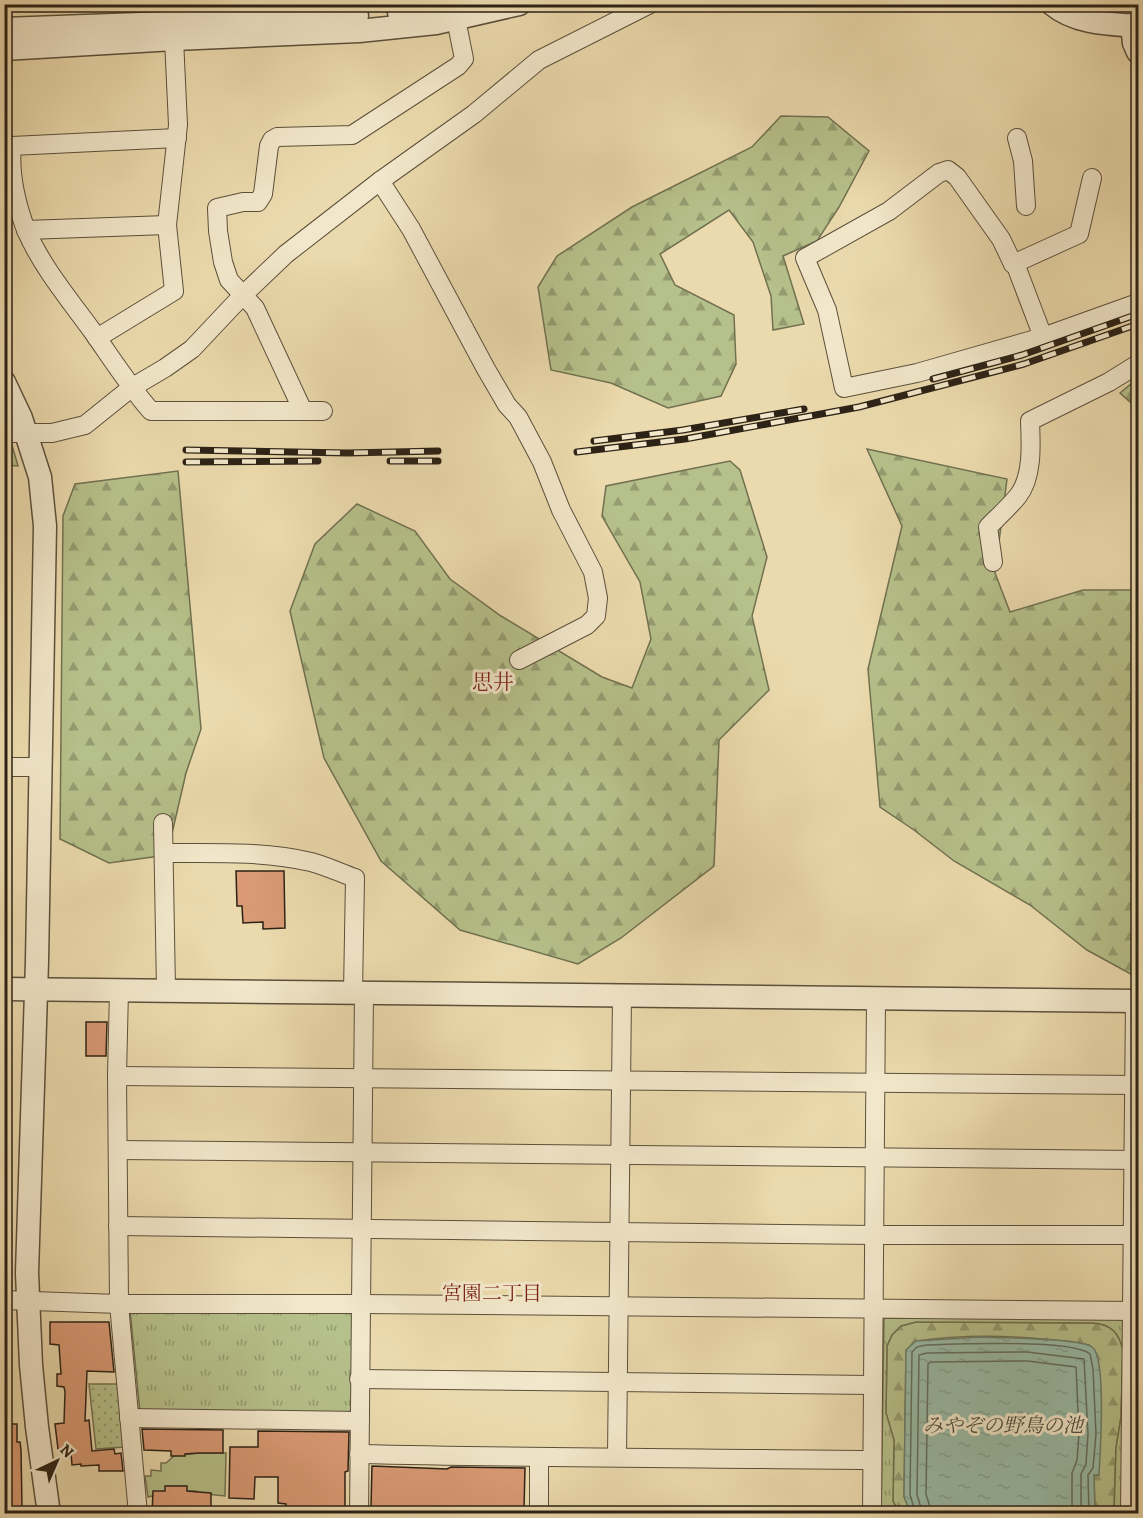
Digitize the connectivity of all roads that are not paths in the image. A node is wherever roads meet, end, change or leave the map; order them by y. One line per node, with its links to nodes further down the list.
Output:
1 (519, 4): 5 (street)
2 (650, 4): 14 (street)
3 (1052, 4): 6 (street)
4 (265, 11): 5 (street); 7 (street)
5 (453, 12): 8 (street); 19 (street)
6 (1135, 26): 10 (street)
7 (4, 29)
8 (174, 39): 9 (street); 11 (street)
9 (4, 49)
10 (1138, 52)
11 (177, 138): 16 (street); 17 (street)
12 (1017, 138): 15 (street)
13 (1092, 178): 18 (street)
14 (380, 181): 19 (street); 30 (street)
15 (1026, 206)
16 (167, 225): 17 (street); 22 (street)
17 (26, 230): 22 (street)
18 (1013, 264): 21 (street); 21 (street)
19 (242, 296): 25 (street); 26 (street)
20 (1138, 303): 21 (street)
21 (1043, 337)
22 (97, 338): 25 (street)
23 (1138, 364): 29 (street)
24 (4, 382): 28 (street)
25 (131, 388): 26 (street); 28 (street)
26 (303, 411): 27 (street)
27 (323, 411)
28 (16, 433): 32 (street)
29 (993, 562)
30 (519, 660)
31 (4, 767): 32 (street)
32 (41, 767): 36 (street)
33 (163, 824): 34 (street)
34 (165, 853): 38 (street); 39 (street)
35 (4, 989): 36 (street)
36 (36, 989): 37 (street); 59 (street)
37 (119, 990): 38 (street); 43 (street)
38 (166, 990): 39 (street)
39 (359, 992): 40 (street); 44 (street)
40 (622, 995): 41 (street); 45 (street)
41 (876, 998): 42 (street); 46 (street)
42 (1137, 1001): 47 (street)
43 (117, 1076): 44 (street); 48 (street)
44 (363, 1079): 45 (street); 49 (street)
45 (620, 1080): 46 (street); 50 (street)
46 (875, 1084): 47 (street); 51 (street)
47 (1137, 1085): 52 (street)
48 (118, 1150): 49 (street); 53 (street)
49 (363, 1152): 50 (street); 54 (street)
50 (619, 1155): 51 (street); 55 (street)
51 (875, 1159): 52 (street); 56 (street)
52 (1136, 1160): 57 (street)
53 (118, 1226): 54 (street); 60 (street)
54 (361, 1228): 55 (street); 61 (street)
55 (620, 1231): 56 (street); 62 (street)
56 (874, 1235): 57 (street); 63 (street)
57 (1135, 1235): 64 (street)
58 (4, 1300): 59 (street)
59 (28, 1301): 60 (street); 76 (street)
60 (119, 1304): 61 (street); 69 (street)
61 (360, 1304): 62 (street); 65 (street)
62 (618, 1306): 63 (street); 66 (street)
63 (874, 1310): 64 (street); 67 (street)
64 (1136, 1311): 68 (street)
65 (359, 1379): 66 (street); 70 (street)
66 (617, 1381): 67 (street); 72 (street)
67 (872, 1385): 74 (street)
68 (1136, 1388): 75 (street)
69 (129, 1418): 70 (street); 77 (street)
70 (360, 1421): 71 (street)
71 (359, 1454): 73 (street); 78 (street)
72 (617, 1456): 73 (street); 74 (street)
73 (539, 1458): 79 (street)
74 (872, 1460): 80 (street)
75 (1135, 1461): 81 (street)
76 (49, 1514)
77 (138, 1514)
78 (359, 1514)
79 (539, 1514)
80 (872, 1514)
81 (1130, 1514)

